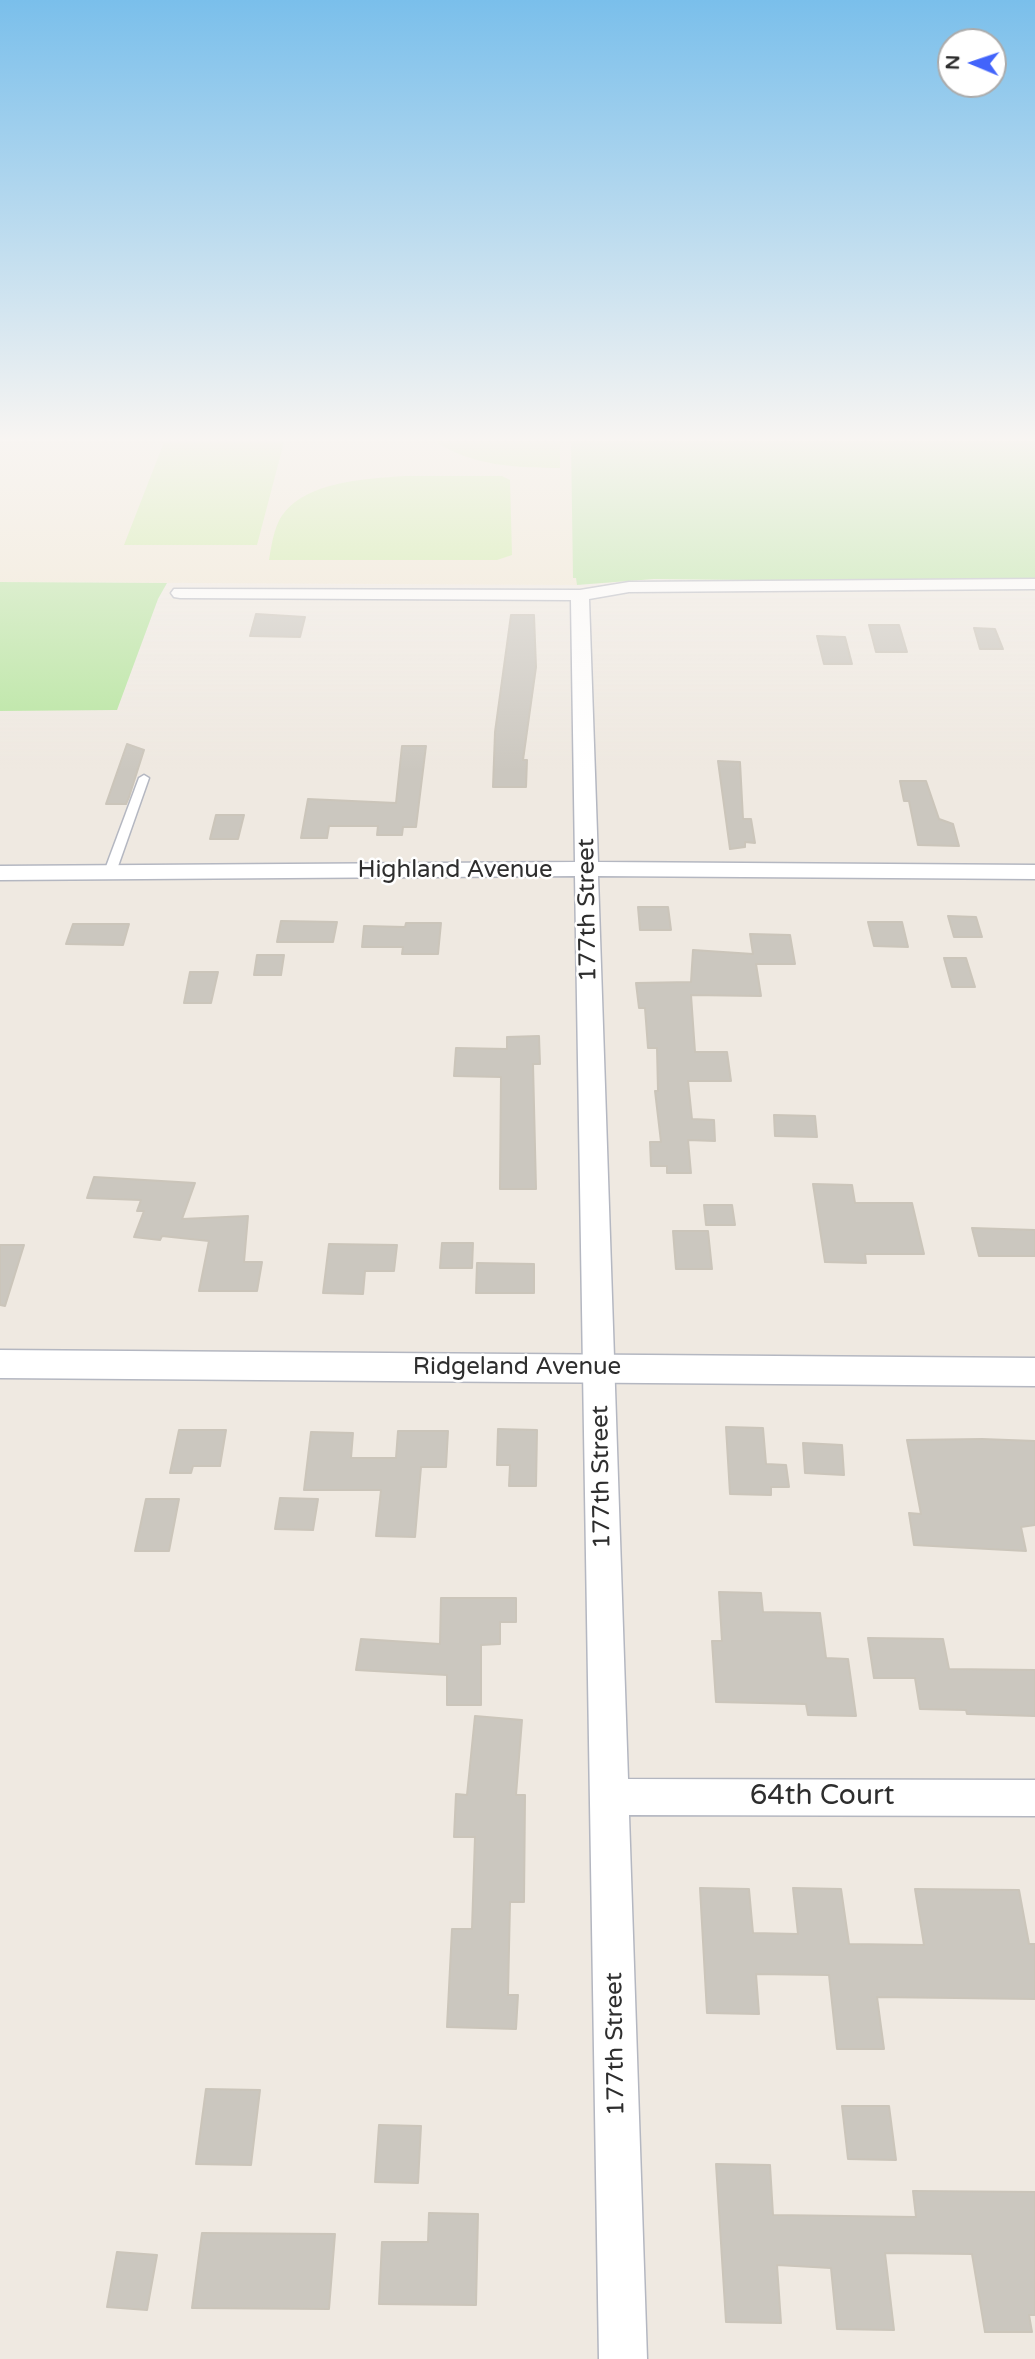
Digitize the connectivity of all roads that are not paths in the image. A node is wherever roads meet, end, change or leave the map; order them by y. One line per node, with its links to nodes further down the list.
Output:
1 (1035, 584): 3 (street)
2 (180, 593): 3 (street)
3 (580, 595): 5 (street, 177th Street)
4 (144, 778): 6 (lane)
5 (587, 871): 6 (street, Highland Avenue); 7 (street, Highland Avenue); 10 (street, 177th Street)
6 (110, 872): 8 (street, Highland Avenue)
7 (1035, 872)
8 (0, 873)
9 (0, 1364): 10 (street, Ridgeland Avenue)
10 (599, 1369): 11 (street, Ridgeland Avenue); 12 (street, 177th Street)
11 (1035, 1372)
12 (610, 1797): 13 (street, 64th Court); 14 (street, 177th Street)
13 (1035, 1798)
14 (624, 2359)

